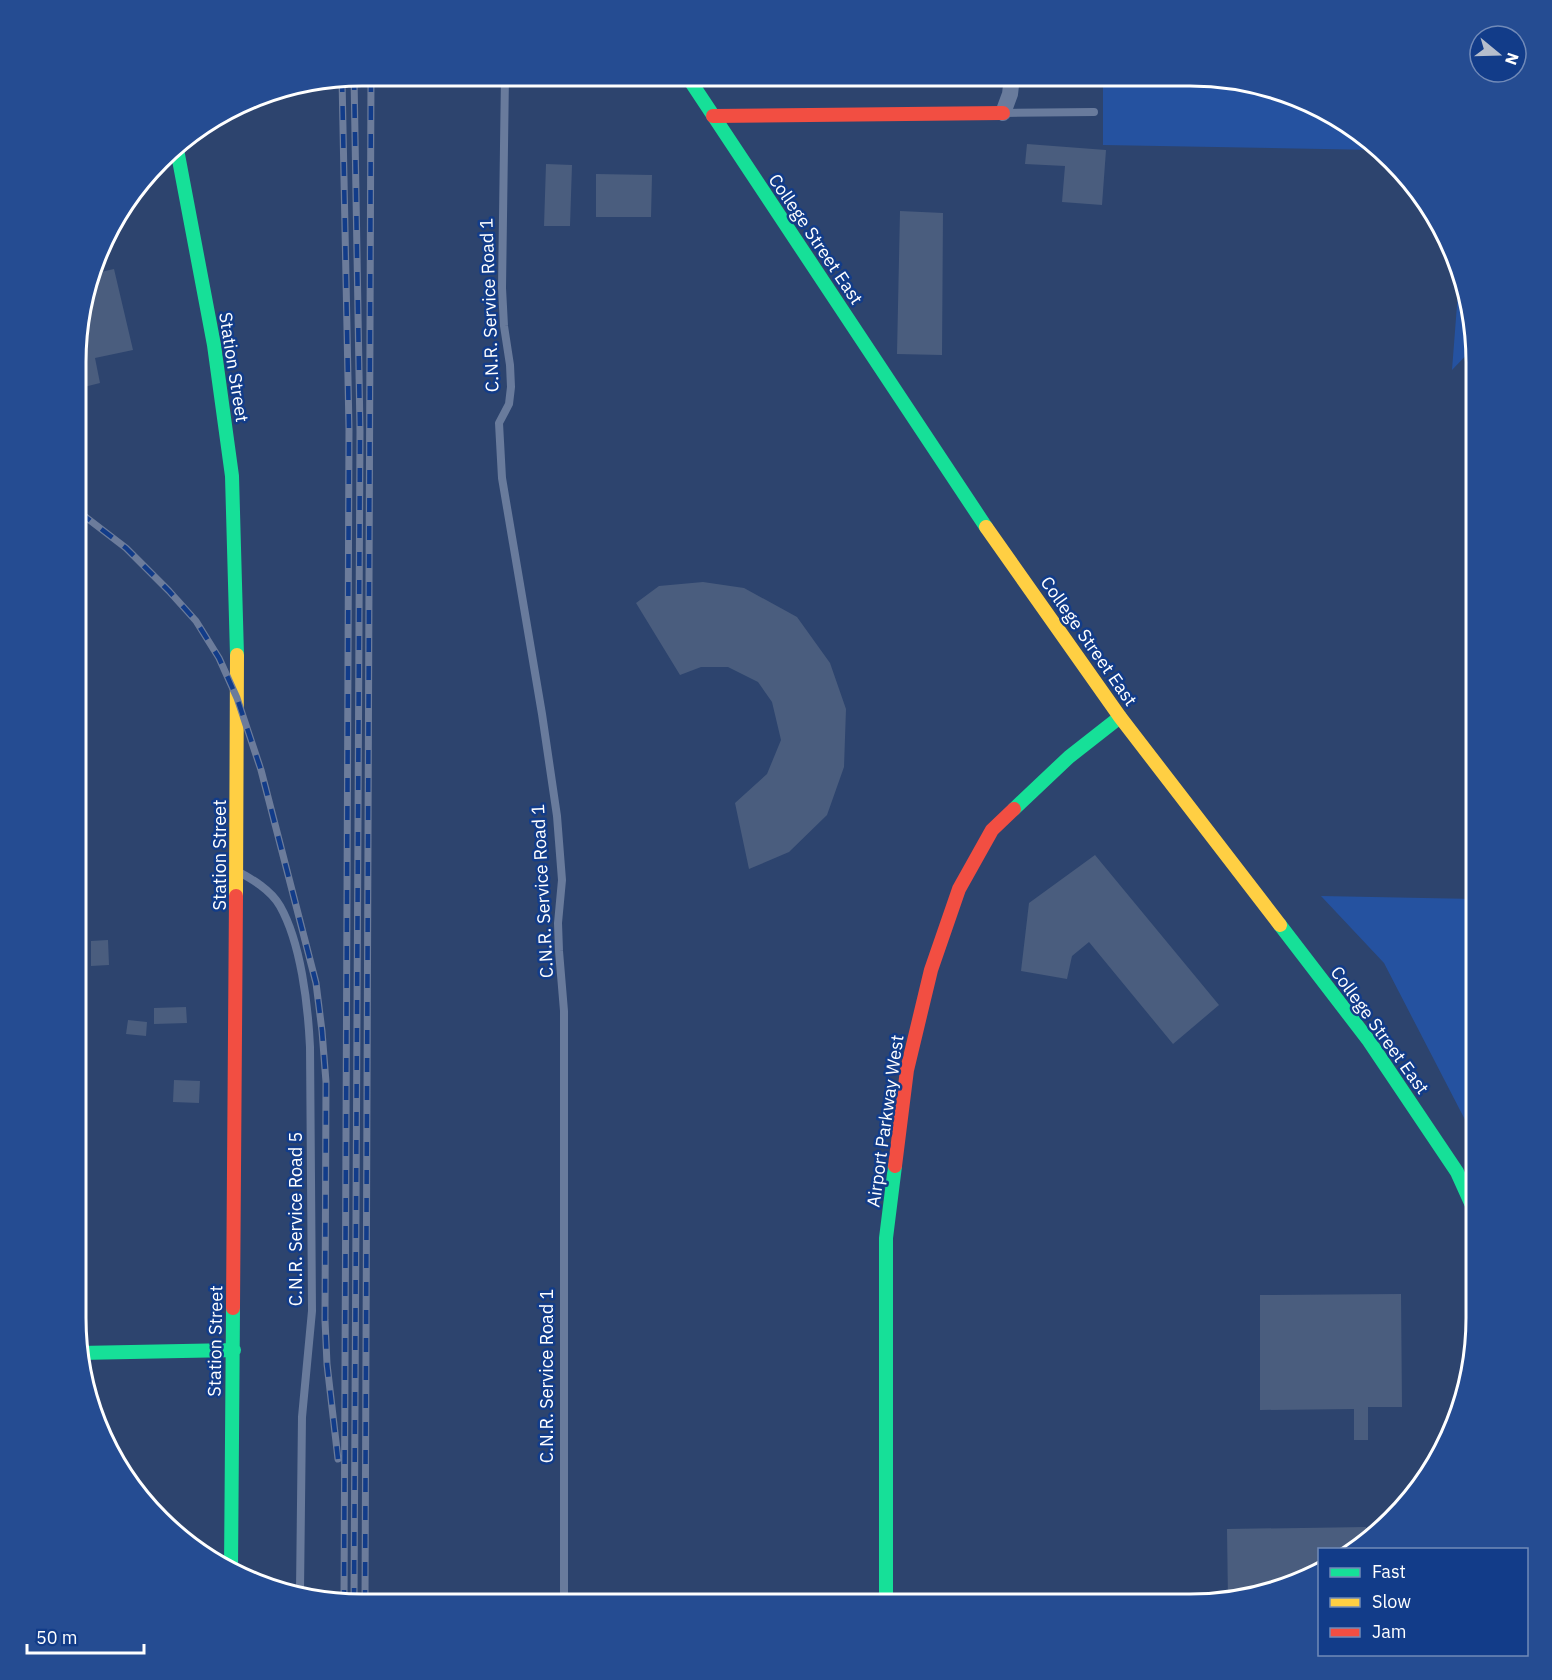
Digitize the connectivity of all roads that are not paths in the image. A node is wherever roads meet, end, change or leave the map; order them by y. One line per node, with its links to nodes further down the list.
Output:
1 (504, 86): 15 (lane, C.N.R. Service Road 1)
2 (694, 86): 6 (street, College Street East)
3 (1011, 86): 5 (street)
4 (1094, 112): 5 (lane)
5 (1003, 113): 6 (street)
6 (713, 116): 8 (street, College Street East)
7 (178, 156): 9 (street, Station Street)
8 (1120, 717): 10 (street, College Street East); 16 (street, Airport Parkway West)
9 (237, 871): 11 (street, Station Street); 14 (lane, C.N.R. Service Road 5)
10 (1466, 1192)
11 (234, 1350): 12 (street); 13 (street, Station Street)
12 (88, 1353)
13 (231, 1561)
14 (300, 1587)
15 (564, 1594)
16 (886, 1594)

